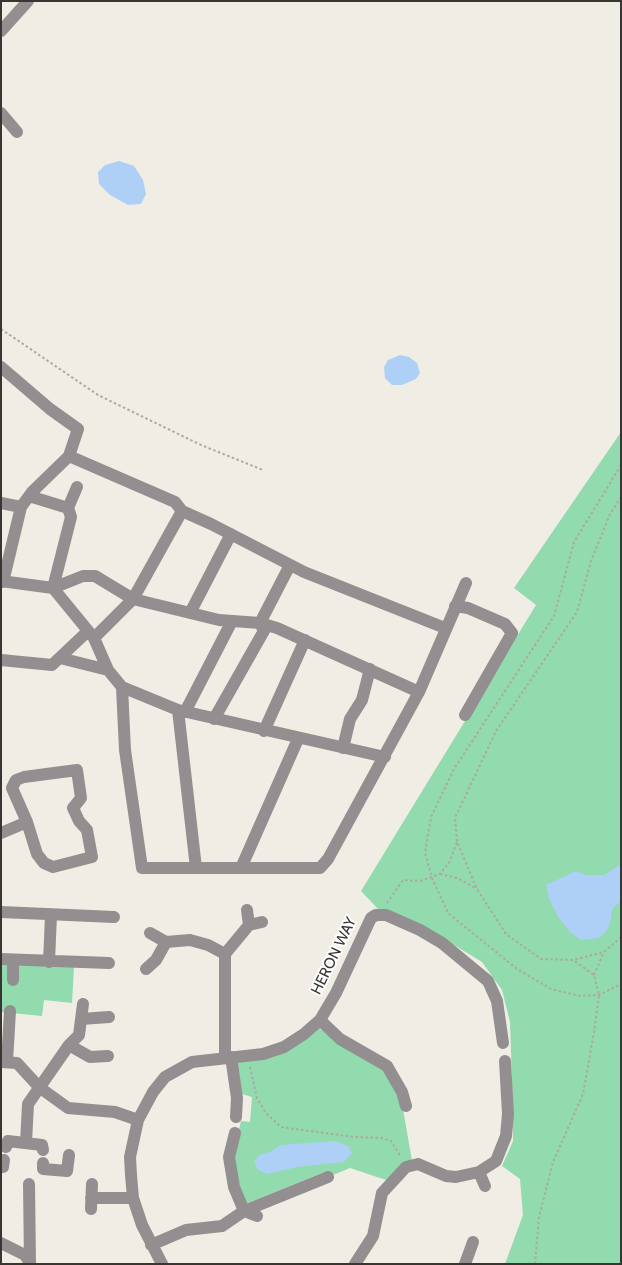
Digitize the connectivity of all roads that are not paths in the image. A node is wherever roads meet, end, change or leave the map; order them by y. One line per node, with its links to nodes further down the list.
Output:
1 (28, 1): 2 (street)
2 (1, 31)
3 (1, 113): 4 (street)
4 (17, 132)
5 (1, 367): 6 (street)
6 (69, 456): 8 (street); 11 (street)
7 (77, 487): 10 (street)
8 (25, 502): 9 (street); 10 (street); 14 (street)
9 (1, 503)
10 (68, 508): 16 (street)
11 (182, 511): 12 (street); 17 (street)
12 (231, 534): 13 (street); 19 (street)
13 (290, 565): 21 (street); 22 (street)
14 (2, 582): 16 (street)
15 (466, 583): 18 (street)
16 (53, 588): 17 (street); 23 (street)
17 (134, 598): 19 (street); 23 (street)
18 (455, 606): 22 (street); 32 (street)
19 (190, 613): 20 (street)
20 (232, 621): 21 (street); 31 (street)
21 (260, 623): 24 (street); 33 (street)
22 (445, 628): 30 (street)
23 (91, 634): 25 (street); 28 (street)
24 (305, 640): 27 (street); 34 (street)
25 (60, 658): 26 (street); 28 (street)
26 (1, 660)
27 (370, 669): 30 (street); 36 (street)
28 (108, 670): 29 (street)
29 (122, 688): 31 (street); 40 (street)
30 (419, 692): 37 (street)
31 (182, 711): 33 (street); 40 (street)
32 (465, 715)
33 (214, 719): 34 (street)
34 (264, 731): 35 (street)
35 (298, 739): 36 (street); 41 (street)
36 (343, 748): 37 (street)
37 (385, 756): 41 (street)
38 (27, 822): 38 (street); 39 (street)
39 (1, 833)
40 (196, 868): 41 (street)
41 (241, 868)
42 (247, 910): 48 (street)
43 (1, 912): 44 (street)
44 (51, 915): 45 (street); 50 (street)
45 (114, 917)
46 (150, 933): 47 (street)
47 (166, 942): 48 (street); 52 (street)
48 (225, 954): 62 (street)
49 (7, 959): 50 (street); 53 (street)
50 (49, 962): 51 (street)
51 (109, 963)
52 (146, 969)
53 (13, 980)
54 (83, 1004): 57 (street)
55 (10, 1011): 63 (street)
56 (109, 1017): 57 (street)
57 (81, 1019): 60 (street)
58 (320, 1020): 59 (street, HERON WAY); 62 (street, HERON WAY); 66 (street)
59 (503, 1043)
60 (69, 1045): 61 (street); 65 (street)
61 (108, 1056)
62 (228, 1057): 67 (street); 68 (street, HERON WAY)
63 (4, 1062): 65 (street)
64 (505, 1062): 75 (street)
65 (39, 1087): 68 (street); 70 (street)
66 (406, 1106)
67 (236, 1117)
68 (138, 1120): 80 (street, HERON WAY)
69 (235, 1133): 81 (street)
70 (26, 1143): 71 (street); 72 (street)
71 (6, 1147)
72 (43, 1150)
73 (68, 1155): 74 (street)
74 (43, 1163)
75 (480, 1172): 79 (street); 88 (street)
76 (328, 1176): 81 (street)
77 (29, 1184): 86 (street)
78 (92, 1184): 80 (street)
79 (485, 1186)
80 (133, 1198): 85 (street, HERON WAY)
81 (244, 1211): 82 (street); 85 (street)
82 (256, 1216)
83 (473, 1242): 89 (street)
84 (1, 1243): 86 (street)
85 (151, 1245): 87 (street, HERON WAY)
86 (30, 1263)
87 (162, 1264)
88 (354, 1264)
89 (465, 1264)

